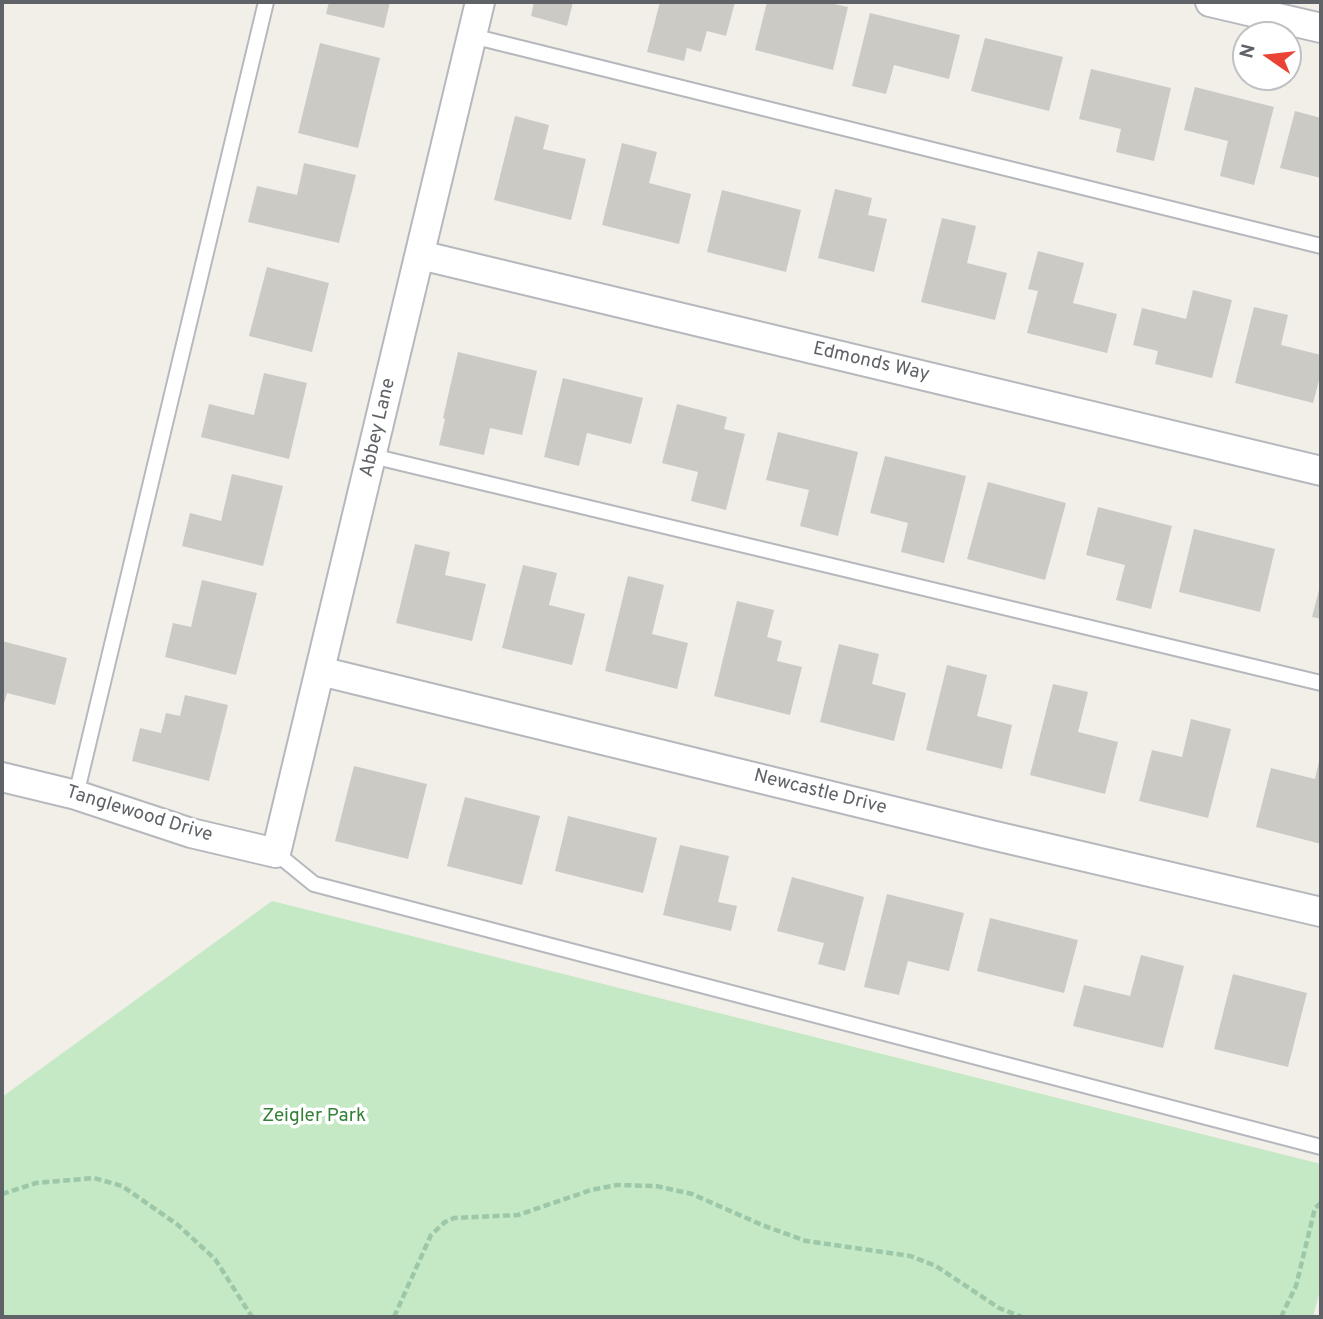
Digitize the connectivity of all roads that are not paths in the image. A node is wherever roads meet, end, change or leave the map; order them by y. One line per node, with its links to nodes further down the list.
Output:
1 (266, 2): 13 (lane)
2 (480, 2): 5 (street, Abbey Lane)
3 (1210, 2): 4 (street)
4 (1321, 28)
5 (472, 36): 6 (lane); 7 (street, Abbey Lane)
6 (1321, 246)
7 (420, 255): 8 (street, Abbey Lane); 9 (street, Edmonds Way)
8 (372, 456): 10 (street, Abbey Lane); 11 (lane)
9 (1321, 471)
10 (320, 671): 14 (street, Abbey Lane); 15 (street, Newcastle Drive)
11 (1321, 683)
12 (2, 777): 13 (street, Tanglewood Drive)
13 (76, 795): 14 (street, Tanglewood Drive)
14 (276, 853): 16 (lane)
15 (1321, 912)
16 (1321, 1147)

